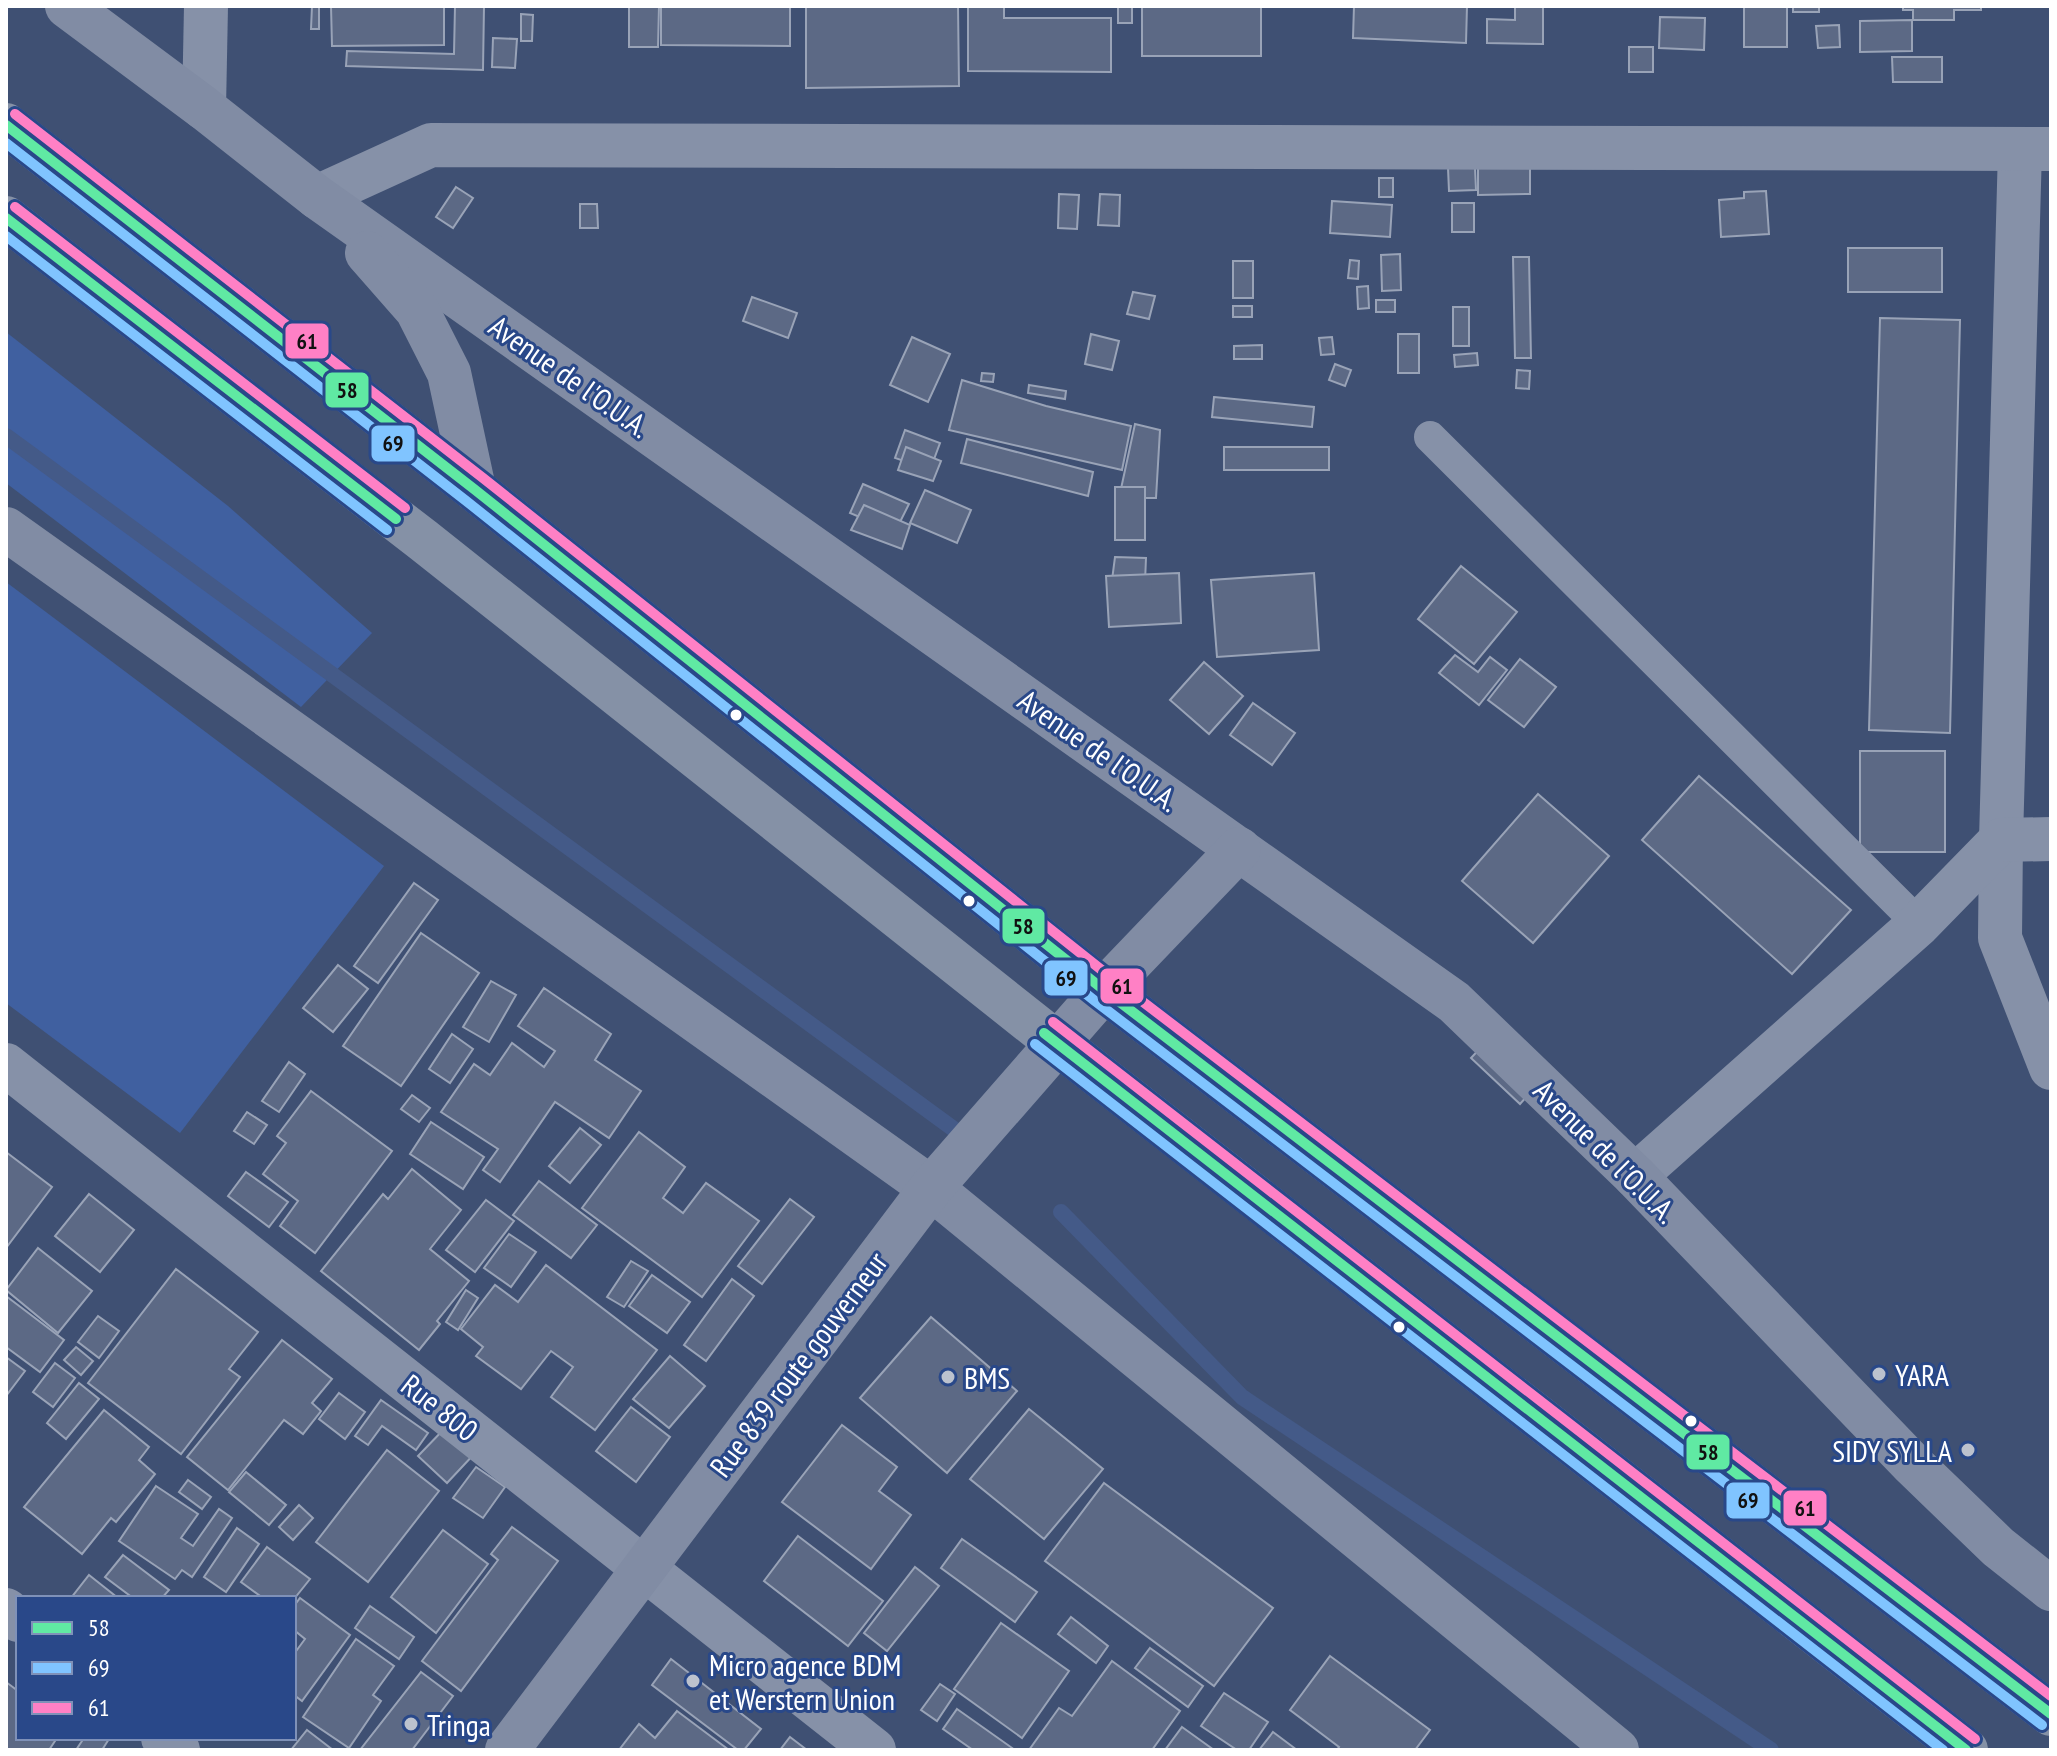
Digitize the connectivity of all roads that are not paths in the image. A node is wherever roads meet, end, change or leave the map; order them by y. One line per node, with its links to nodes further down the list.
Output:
1 (67, 6): 3 (street, Avenue de l'O.U.A.)
2 (206, 6): 3 (street)
3 (204, 108): 6 (street, Avenue de l'O.U.A.)
4 (6, 125): 9 (highway)
5 (2036, 149): 6 (street); 12 (street)
6 (317, 197): 9 (street); 13 (street, Avenue de l'O.U.A.)
7 (6, 218): 16 (highway)
8 (1430, 437): 14 (lane)
9 (474, 489): 15 (highway)
10 (6, 529): 20 (street)
11 (2051, 839): 12 (street)
12 (2001, 840): 14 (street); 18 (street)
13 (1239, 849): 15 (street, Rue 839 route gouverneur); 19 (street, Avenue de l'O.U.A.)
14 (1919, 924): 19 (street)
15 (1104, 990): 16 (street, Rue 839 route gouverneur); 23 (highway)
16 (1057, 1043): 20 (street, Rue 839 route gouverneur); 27 (highway)
17 (6, 1065): 21 (street, Rue 800)
18 (2051, 1068)
19 (1635, 1176): 22 (street, Avenue de l'O.U.A.)
20 (931, 1188): 21 (street, Rue 839 route gouverneur); 26 (street)
21 (643, 1568): 24 (street, Rue 839 route gouverneur); 25 (street, Rue 800)
22 (2048, 1582)
23 (2051, 1714)
24 (507, 1750)
25 (874, 1750)
26 (1617, 1750)
27 (1966, 1750)

